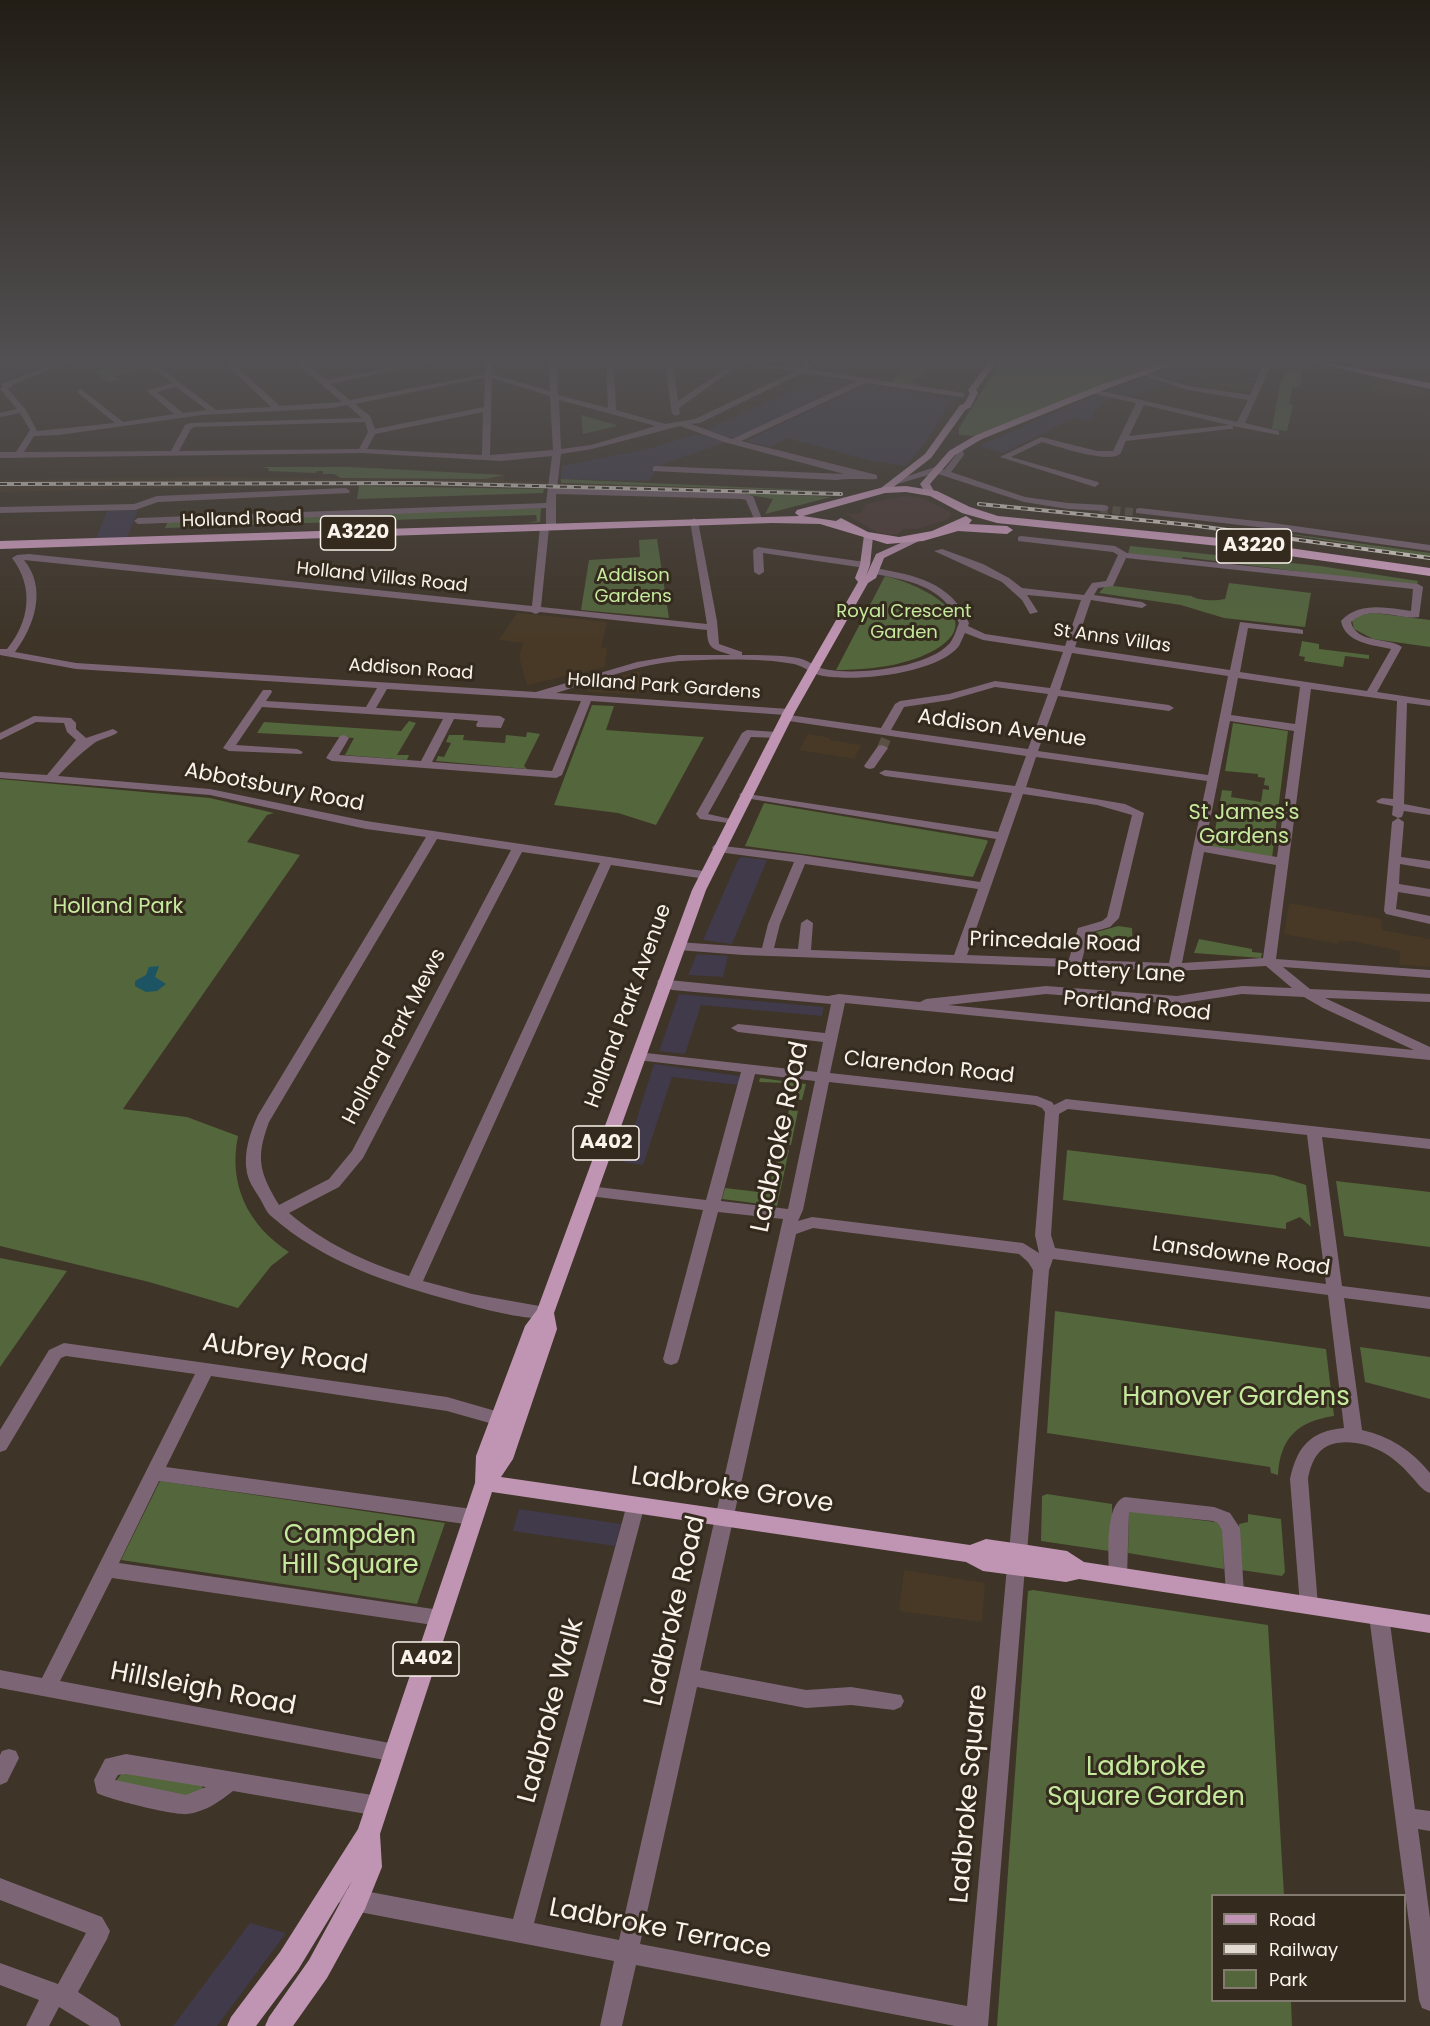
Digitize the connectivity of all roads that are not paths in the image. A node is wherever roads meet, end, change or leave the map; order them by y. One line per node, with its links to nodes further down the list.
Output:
1 (556, 458): 13 (street)
2 (787, 458): 9 (street)
3 (926, 458): 11 (main road)
4 (929, 458): 8 (street)
5 (952, 458): 8 (main road)
6 (1006, 458): 12 (street)
7 (656, 469): 9 (street)
8 (941, 471): 11 (street); 16 (main road); 20 (street)
9 (839, 474): 10 (street)
10 (874, 477)
11 (894, 482): 14 (main road)
12 (1095, 484)
13 (553, 488): 17 (street); 24 (street)
14 (884, 490): 16 (highway, A3220); 18 (highway, A3220)
15 (346, 491): 19 (street)
16 (929, 491): 22 (highway, A3220)
17 (550, 505): 26 (street); 31 (street)
18 (836, 505): 25 (highway, Holland Road / A3220); 29 (highway, A3220)
19 (135, 507): 21 (street); 26 (street)
20 (1100, 508)
21 (0, 510)
22 (966, 510): 28 (highway); 30 (highway, A3220)
23 (1138, 512): 40 (street)
24 (758, 519): 25 (highway, Holland Road / A3220); 27 (highway, Holland Road / A3220)
25 (782, 519): 29 (highway, Holland Road / A3220)
26 (138, 521): 35 (street)
27 (694, 521): 31 (highway, Holland Road / A3220); 54 (street)
28 (958, 527): 33 (highway, A3220); 48 (highway, A3220)
29 (849, 528): 32 (highway, A3220)
30 (1105, 529): 44 (highway, A3220); 46 (highway, A3220)
31 (547, 531): 36 (highway, Holland Road / A3220); 52 (street)
32 (868, 537): 33 (highway, A3220); 47 (main road, Holland Park Avenue / A402)
33 (918, 539): 47 (main road, Holland Park Avenue / A402)
34 (1021, 539): 43 (street)
35 (132, 540): 36 (highway, Holland Road / A3220); 37 (highway, Holland Road / A3220)
36 (171, 540): 37 (highway, Holland Road / A3220)
37 (101, 542): 39 (highway, Holland Road / A3220)
38 (0, 545): 39 (highway, Holland Road / A3220)
39 (35, 545): 42 (highway, A3220)
40 (1430, 548)
41 (939, 551): 49 (street)
42 (0, 553)
43 (1123, 555): 50 (street); 70 (street)
44 (1430, 567)
45 (759, 572): 47 (street)
46 (1430, 572)
47 (867, 573): 55 (street); 64 (main road, Holland Park Avenue / A402)
48 (1430, 579)
49 (1019, 591): 50 (street); 53 (street)
50 (1088, 597): 51 (street); 60 (street)
51 (1142, 604)
52 (536, 611): 54 (street, Holland Villas Road); 61 (street, Holland Villas Road)
53 (1033, 612)
54 (711, 627): 59 (street)
55 (963, 627): 57 (street, St Anns Villas); 58 (street)
56 (1299, 632): 65 (street)
57 (983, 637): 58 (street, St Anns Villas); 60 (street, St Anns Villas)
58 (957, 640): 64 (street, Addison Road)
59 (715, 646): 62 (street); 63 (street)
60 (1067, 649): 65 (street, St Anns Villas); 69 (street)
61 (4, 652): 67 (street, Addison Road)
62 (702, 658): 63 (street, Addison Road); 71 (street, Addison Road)
63 (758, 658): 64 (street, Addison Road)
64 (814, 669): 78 (main road, Holland Park Avenue / A402)
65 (1236, 672): 66 (street, St Anns Villas); 80 (street)
66 (1306, 683): 70 (street, St Anns Villas); 82 (street)
67 (384, 685): 71 (street, Addison Road); 77 (street)
68 (267, 692): 75 (street)
69 (1052, 692): 76 (street); 87 (street); 90 (street)
70 (1371, 693): 72 (street, St Anns Villas)
71 (537, 694): 73 (street, Holland Park Gardens)
72 (1402, 698): 74 (street, St Anns Villas); 100 (street)
73 (587, 699): 78 (street, Holland Park Gardens); 91 (street)
74 (1430, 703)
75 (259, 704): 77 (street); 89 (street)
76 (1169, 708)
77 (370, 710): 79 (street)
78 (788, 715): 85 (main road, Holland Park Avenue / A402); 87 (street, Addison Avenue)
79 (450, 716): 81 (street); 91 (street)
80 (1224, 717): 82 (street); 96 (street)
81 (484, 718)
82 (1299, 728): 111 (street)
83 (113, 732): 88 (street)
84 (1, 734): 88 (street)
85 (777, 735): 98 (main road, Holland Park Avenue / A402); 102 (street)
86 (344, 738): 91 (street)
87 (886, 738): 90 (street, Addison Avenue); 92 (street)
88 (86, 739): 95 (street)
89 (297, 752)
90 (1031, 753): 96 (street, Addison Avenue); 97 (street)
91 (425, 765)
92 (870, 766)
93 (885, 773): 97 (street)
94 (0, 775): 95 (street, Abbotsbury Road)
95 (50, 779): 103 (street, Abbotsbury Road)
96 (1213, 779): 107 (street)
97 (1017, 792): 104 (street); 124 (street)
98 (745, 795): 102 (main road, Holland Park Avenue / A402); 104 (street)
99 (1382, 801): 100 (street)
100 (1398, 812): 101 (street); 109 (street)
101 (1430, 812)
102 (731, 822): 106 (main road, Holland Park Avenue / A402)
103 (433, 836): 105 (street); 143 (street)
104 (1001, 836): 114 (street)
105 (518, 848): 110 (street); 143 (street, Holland Park Mews)
106 (718, 848): 108 (street); 113 (main road, Holland Park Avenue / A402)
107 (1199, 848): 111 (street); 125 (street)
108 (801, 859): 114 (street); 120 (street)
109 (1395, 860): 112 (street); 115 (street)
110 (607, 861): 113 (street); 146 (street)
111 (1282, 862): 123 (street)
112 (1430, 865)
113 (706, 875): 119 (main road, Holland Park Avenue / A402)
114 (984, 886): 122 (street)
115 (1392, 887): 116 (street); 117 (street)
116 (1430, 893)
117 (1430, 920)
118 (807, 923): 121 (street)
119 (678, 946): 120 (street, Princedale Road); 127 (main road, Holland Park Avenue / A402)
120 (767, 952): 121 (street, Princedale Road)
121 (804, 953): 122 (street, Princedale Road)
122 (959, 959): 124 (street, Princedale Road)
123 (1269, 962): 125 (street, Princedale Road); 126 (street, Princedale Road); 128 (street)
124 (1075, 963): 125 (street, Princedale Road)
125 (1175, 967)
126 (1430, 974)
127 (664, 982): 129 (street, Portland Road); 135 (main road, Holland Park Avenue / A402)
128 (1304, 992): 130 (street, Pottery Lane); 131 (street, Pottery Lane); 134 (street)
129 (839, 998): 131 (street, Portland Road); 133 (street, Ladbroke Road)
130 (1430, 998)
131 (919, 1007): 134 (street, Portland Road)
132 (738, 1028): 133 (street)
133 (830, 1038): 137 (street, Ladbroke Road)
134 (1430, 1054)
135 (637, 1056): 136 (street, Clarendon Road); 141 (main road, Holland Park Avenue / A402)
136 (749, 1069): 137 (street, Clarendon Road); 142 (street)
137 (821, 1077): 138 (street, Clarendon Road); 144 (street, Ladbroke Road)
138 (1052, 1112): 139 (street); 145 (street, Ladbroke Square)
139 (1314, 1131): 140 (street); 147 (street)
140 (1430, 1144)
141 (590, 1191): 142 (street, Lansdowne Road); 149 (main road, Holland Park Avenue / A402)
142 (712, 1207): 144 (street, Lansdowne Road); 150 (street)
143 (277, 1213): 146 (street)
144 (791, 1219): 145 (street, Lansdowne Road); 159 (street, Ladbroke Road)
145 (1037, 1252): 147 (street, Lansdowne Road); 161 (street, Ladbroke Square)
146 (414, 1283): 149 (street)
147 (1335, 1291): 148 (street, Lansdowne Road); 153 (street)
148 (1430, 1304)
149 (545, 1313): 152 (main road, Holland Park Avenue / A402); 156 (main road, Holland Park Avenue / A402)
150 (671, 1359)
151 (206, 1370): 152 (street, Aubrey Road); 154 (street, Aubrey Road); 155 (street)
152 (500, 1419): 156 (main road, Holland Park Avenue / A402)
153 (1354, 1436): 157 (street); 165 (street)
154 (0, 1445)
155 (154, 1473): 160 (street); 162 (street)
156 (484, 1483): 158 (main road, Ladbroke Grove); 160 (main road, Holland Park Avenue / A402)
157 (1430, 1486)
158 (636, 1504): 159 (main road, Ladbroke Grove); 182 (street, Ladbroke Walk)
159 (725, 1516): 161 (main road, Ladbroke Grove); 169 (street, Ladbroke Road)
160 (472, 1517): 167 (main road, Holland Park Avenue / A402)
161 (1017, 1560): 163 (main road, Ladbroke Grove); 187 (street, Ladbroke Square)
162 (107, 1569): 167 (street); 171 (street)
163 (1118, 1576): 164 (main road, Ladbroke Grove); 164 (street)
164 (1235, 1594): 165 (main road, Ladbroke Grove)
165 (1309, 1606): 166 (main road, Ladbroke Grove)
166 (1379, 1616): 168 (main road, Ladbroke Grove); 176 (street)
167 (440, 1618): 173 (main road, Holland Park Avenue / A402)
168 (1430, 1624)
169 (690, 1677): 172 (street); 183 (street, Ladbroke Road)
170 (0, 1679): 171 (street, Hillsleigh Road)
171 (47, 1688): 173 (street, Hillsleigh Road)
172 (894, 1701)
173 (395, 1753): 175 (main road, Holland Park Avenue / A402)
174 (230, 1782): 174 (street); 175 (street)
175 (378, 1806): 178 (main road, Holland Park Avenue / A402)
176 (1405, 1817): 177 (street); 186 (street)
177 (1430, 1821)
178 (368, 1834): 180 (main road, Holland Park Avenue / A402); 181 (main road, Holland Park Avenue / A402)
179 (0, 1889): 185 (street)
180 (331, 1894): 181 (street, Ladbroke Terrace); 190 (main road, A402)
181 (356, 1901): 182 (street, Ladbroke Terrace); 191 (main road, A402)
182 (520, 1933): 183 (street, Ladbroke Terrace)
183 (628, 1951): 187 (street, Ladbroke Terrace); 192 (street, Ladbroke Road)
184 (0, 1974): 185 (street)
185 (59, 1996): 188 (street); 189 (street)
186 (1430, 2000)
187 (977, 2023)
188 (37, 2026)
189 (110, 2026)
190 (240, 2026)
191 (278, 2026)
192 (611, 2026)

